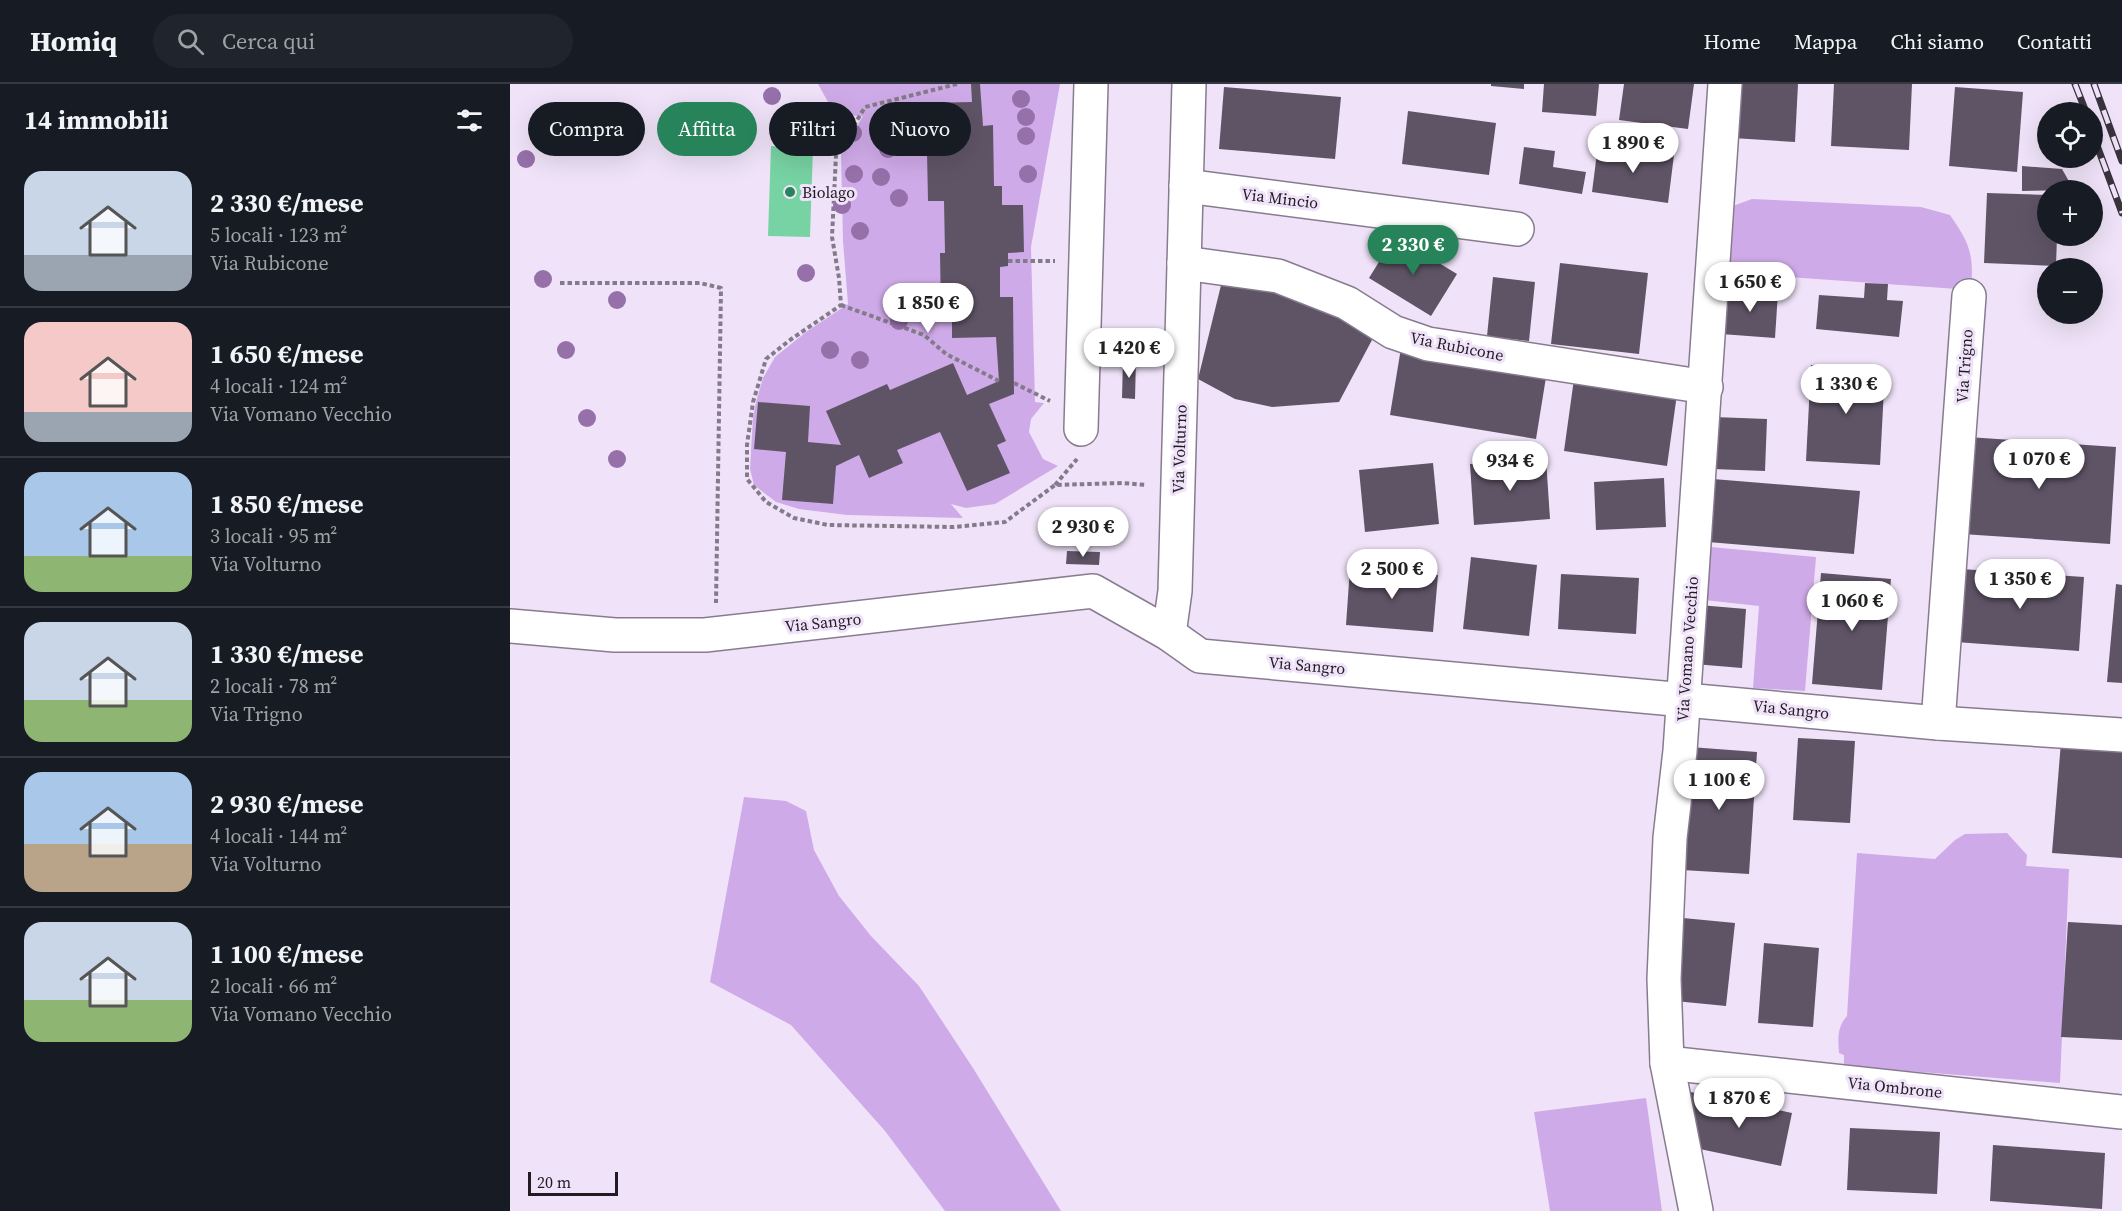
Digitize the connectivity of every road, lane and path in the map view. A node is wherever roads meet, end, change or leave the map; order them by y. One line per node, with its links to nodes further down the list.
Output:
1 (957, 84): 12 (path)
2 (1091, 84): 8 (street)
3 (1189, 84): 5 (street, Via Volturno)
4 (1725, 84): 15 (street, Via Vomano Vecchio)
5 (1186, 186): 6 (street, Via Mincio); 9 (street, Via Volturno)
6 (1517, 229)
7 (1008, 261): 8 (path)
8 (1086, 261): 16 (street)
9 (1184, 263): 15 (street, Via Rubicone); 17 (street, Via Volturno)
10 (560, 283): 19 (path)
11 (1969, 296): 22 (street, Via Trigno)
12 (841, 305): 13 (path); 17 (path)
13 (999, 381)
14 (1014, 383): 16 (path)
15 (1706, 387): 21 (street, Via Vomano Vecchio)
16 (1082, 420)
17 (1178, 487): 20 (street, Via Volturno)
18 (510, 626): 19 (street, Via Sangro)
19 (716, 634): 20 (street, Via Sangro)
20 (1169, 634): 21 (street, Via Sangro)
21 (1683, 698): 22 (street, Via Sangro); 24 (street, Via Vomano Vecchio)
22 (1938, 723): 23 (street, Via Sangro)
23 (2122, 735)
24 (1667, 1063): 25 (street, Via Ombrone); 26 (street, Via Vomano Vecchio)
25 (2122, 1112)
26 (1696, 1211)

